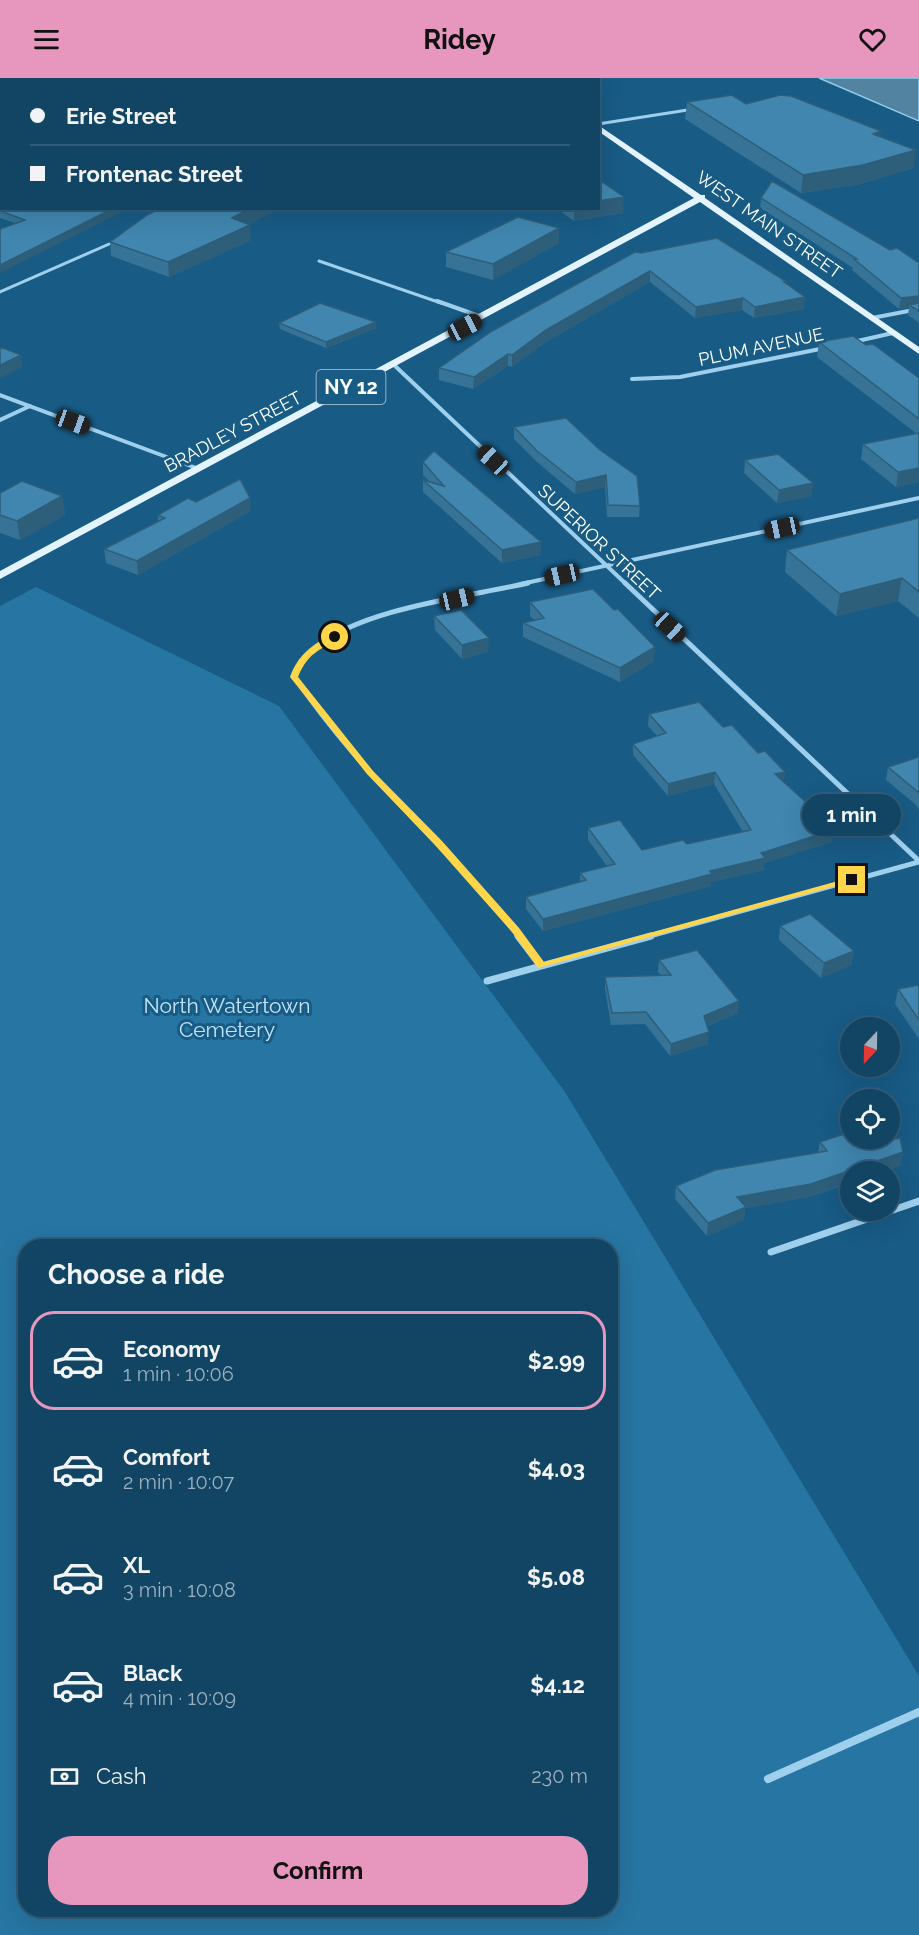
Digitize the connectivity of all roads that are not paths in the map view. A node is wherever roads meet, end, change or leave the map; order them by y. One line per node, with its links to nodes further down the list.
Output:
1 (700, 108): 2 (street)
2 (600, 125)
3 (600, 126): 4 (main road, WEST MAIN STREET)
4 (702, 197): 9 (main road, BRADLEY STREET / NY 12); 10 (main road, WEST MAIN STREET)
5 (125, 236): 7 (street)
6 (319, 261): 9 (street)
7 (0, 292)
8 (919, 309): 10 (street)
9 (483, 318): 15 (main road, BRADLEY STREET / NY 12)
10 (872, 318): 11 (main road, WEST MAIN STREET)
11 (893, 333): 12 (street, PLUM AVENUE); 14 (main road, WEST MAIN STREET)
12 (848, 343)
13 (836, 345): 16 (street, PLUM AVENUE)
14 (919, 351)
15 (393, 364): 20 (main road, BRADLEY STREET / NY 12); 22 (street, SUPERIOR STREET)
16 (632, 379)
17 (0, 395): 18 (street)
18 (31, 406): 19 (street); 20 (street)
19 (0, 420)
20 (200, 469): 23 (main road, BRADLEY STREET / NY 12)
21 (919, 498): 22 (street)
22 (604, 565): 24 (street, SUPERIOR STREET); 25 (street)
23 (0, 576)
24 (919, 861): 25 (street)
25 (541, 966): 26 (street)
26 (487, 981)
27 (919, 1201): 28 (street)
28 (771, 1252)
29 (919, 1712): 30 (street)
30 (768, 1779)

